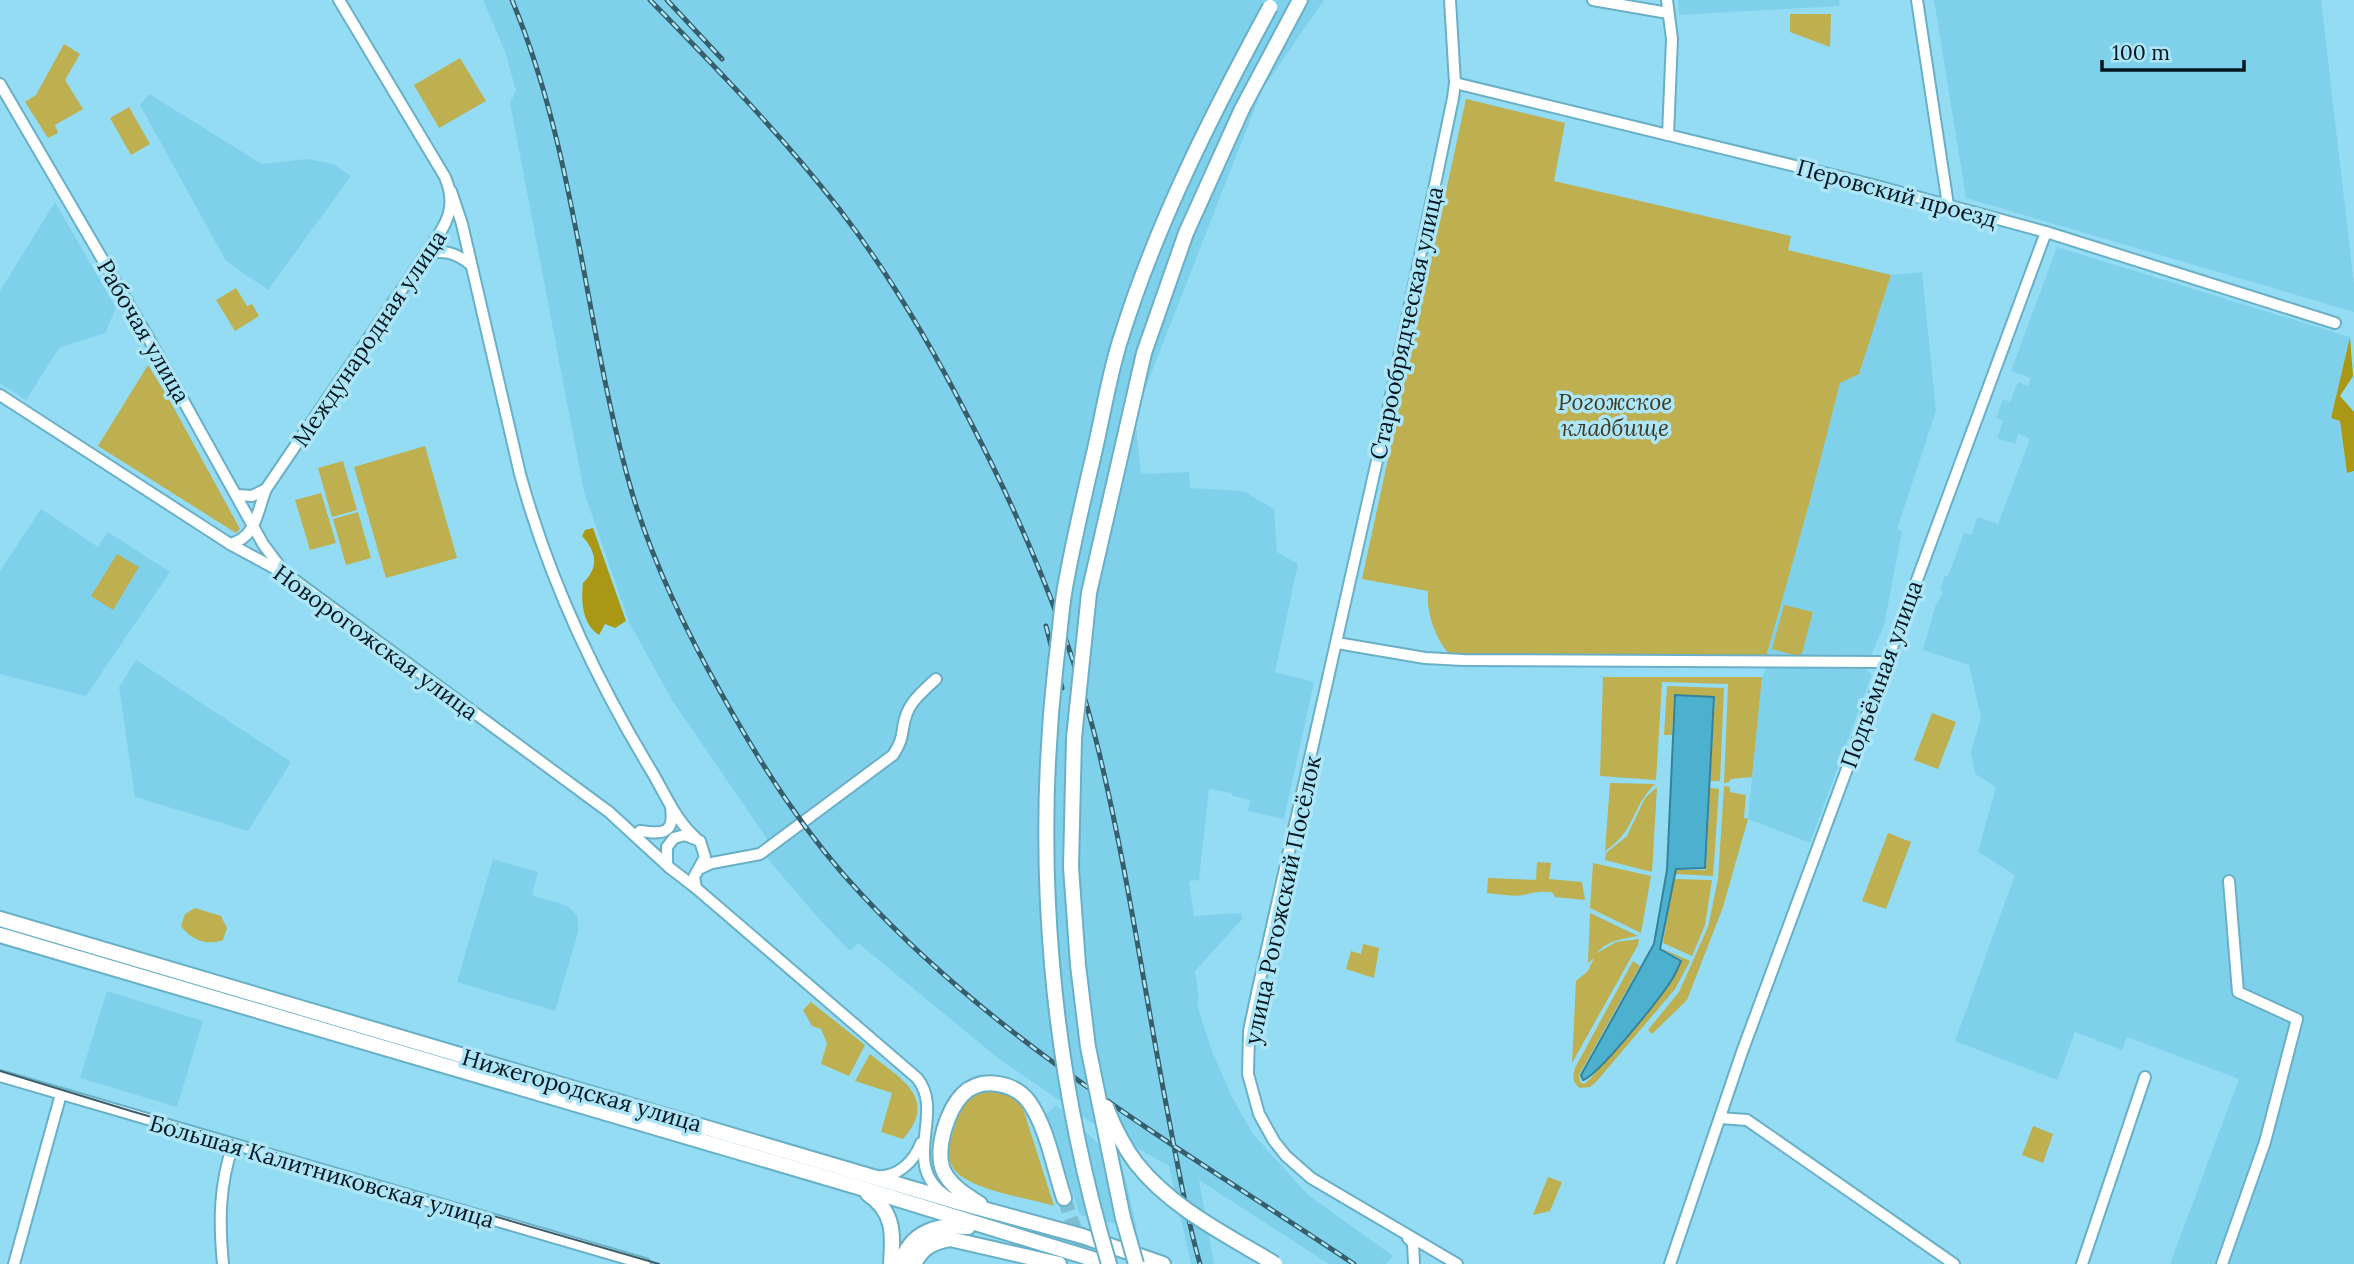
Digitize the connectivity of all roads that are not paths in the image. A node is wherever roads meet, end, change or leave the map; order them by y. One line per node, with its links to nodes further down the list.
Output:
1 (339, 0): 12 (street)
2 (1301, 0): 41 (main road, bridge)
3 (1450, 0): 10 (street, Старообрядческая улица)
4 (1593, 0): 8 (street)
5 (1667, 0): 8 (street)
6 (1917, 0): 13 (street)
7 (1272, 2): 62 (main road, bridge)
8 (1668, 13): 11 (street)
9 (0, 83): 20 (street, Рабочая улица)
10 (1455, 83): 11 (street, Перовский проезд); 24 (street, Старообрядческая улица)
11 (1668, 135): 13 (street, Перовский проезд)
12 (451, 191): 15 (street, Международная улица); 16 (street)
13 (1948, 205): 14 (street, Перовский проезд)
14 (2046, 232): 17 (street, Перовский проезд); 25 (street, Подъёмная улица)
15 (426, 254): 16 (street); 19 (street, Международная улица)
16 (470, 264): 27 (street)
17 (2334, 323)
18 (0, 396): 22 (street, Новорогожская улица)
19 (266, 489): 20 (street); 21 (street, Международная улица)
20 (237, 495): 21 (street, Рабочая улица)
21 (253, 525): 22 (street); 23 (street, Рабочая улица)
22 (230, 544): 23 (street, Новорогожская улица)
23 (289, 576): 29 (street, Новорогожская улица)
24 (1338, 643): 25 (street); 54 (street, улица Рогожский Посёлок)
25 (1885, 662): 45 (street, Подъёмная улица)
26 (936, 679): 33 (street)
27 (670, 802): 28 (street); 30 (street)
28 (681, 822): 31 (street); 32 (street)
29 (621, 823): 30 (street); 34 (street, Новорогожская улица)
30 (639, 831): 31 (street)
31 (672, 840): 32 (street); 34 (street)
32 (699, 842): 33 (street); 35 (street)
33 (730, 860): 35 (street)
34 (667, 864): 36 (street, Новорогожская улица)
35 (699, 870): 36 (street); 38 (street)
36 (680, 874): 38 (street, Новорогожская улица)
37 (2229, 881): 71 (street)
38 (696, 888): 46 (street, Новорогожская улица)
39 (0, 919): 48 (main road, Нижегородская улица)
40 (0, 935): 49 (main road, Нижегородская улица)
41 (1088, 1047): 63 (main road, bridge); 65 (main road, bridge)
42 (0, 1076): 44 (street, Большая Калитниковская улица)
43 (2145, 1077): 70 (street)
44 (61, 1094): 47 (street, Большая Калитниковская улица); 55 (street)
45 (1720, 1118): 68 (street, Подъёмная улица); 69 (street)
46 (923, 1137): 48 (street); 51 (street)
47 (233, 1145): 56 (street); 57 (street, Большая Калитниковская улица)
48 (872, 1175): 51 (main road, Нижегородская улица)
49 (858, 1187): 53 (main road, Нижегородская улица); 58 (main road)
50 (1064, 1198): 52 (main road)
51 (961, 1203): 52 (main road, Нижегородская улица)
52 (1007, 1215): 64 (main road, Нижегородская улица)
53 (1006, 1233): 59 (main road); 62 (main road, Нижегородская улица)
54 (1404, 1233): 66 (street); 67 (street, улица Рогожский Посёлок)
55 (14, 1264)
56 (223, 1264)
57 (645, 1264)
58 (891, 1264)
59 (901, 1264)
60 (914, 1264): 61 (main road)
61 (1059, 1264)
62 (1109, 1264)
63 (1136, 1264)
64 (1163, 1264)
65 (1275, 1264)
66 (1414, 1264)
67 (1457, 1264)
68 (1670, 1264)
69 (1954, 1264)
70 (2082, 1264)
71 (2222, 1264)

